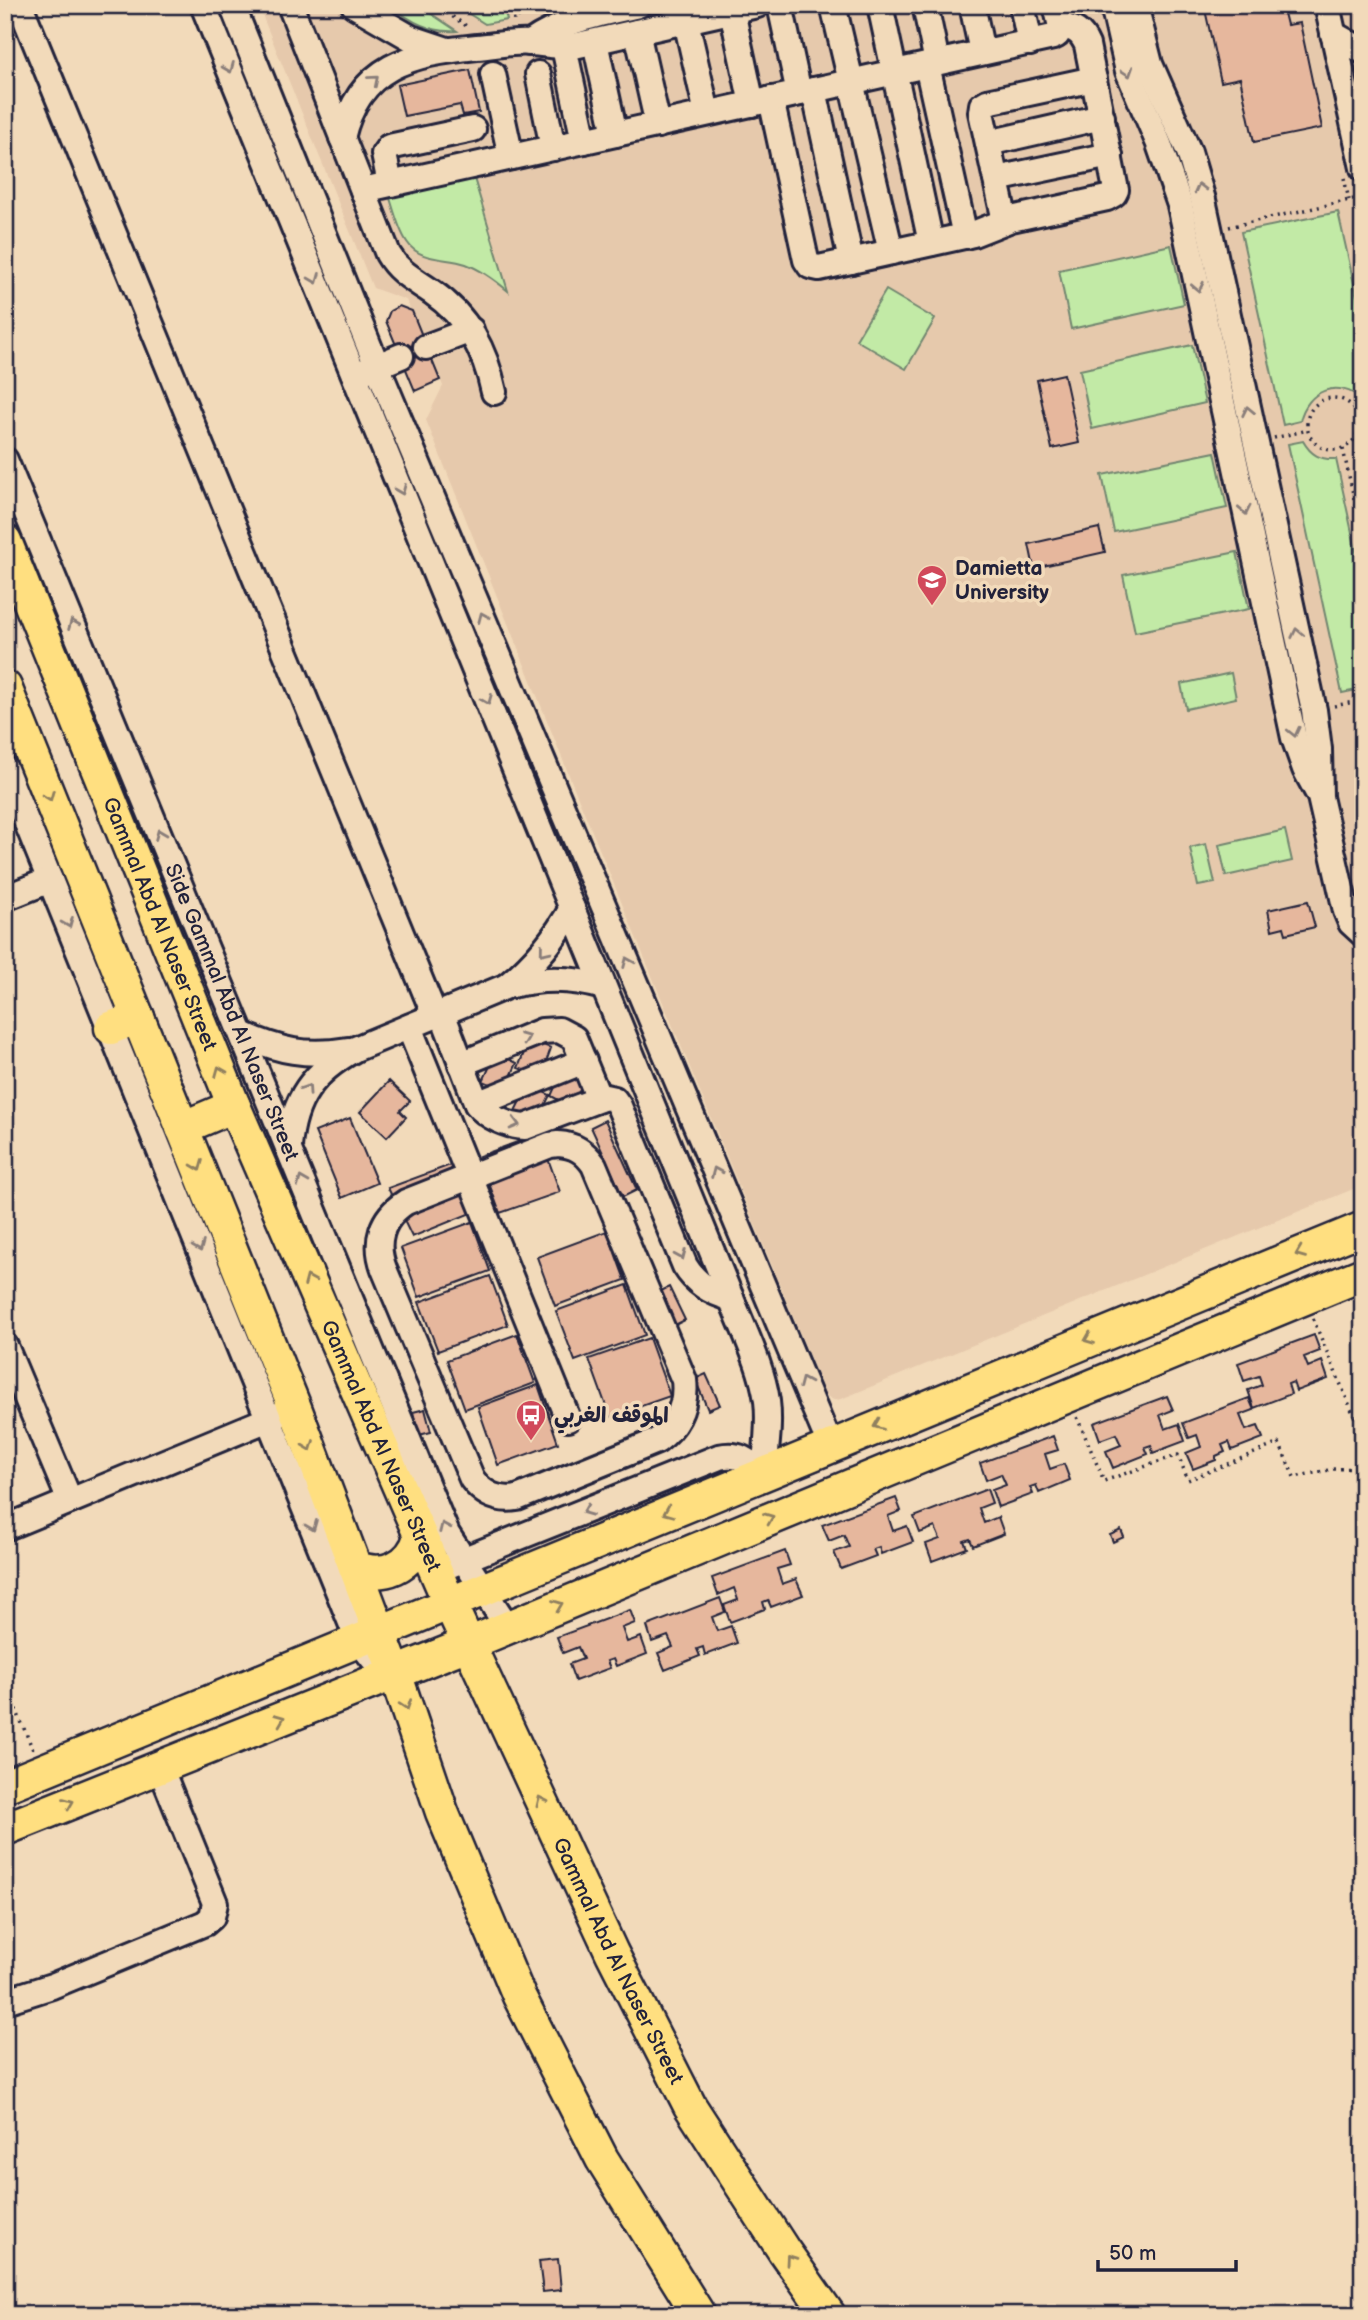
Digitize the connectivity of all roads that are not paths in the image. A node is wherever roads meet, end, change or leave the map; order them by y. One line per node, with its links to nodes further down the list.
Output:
1 (20, 5): 74 (street)
2 (204, 5): 60 (street, one-way to 60)
3 (232, 5): 59 (street)
4 (290, 5): 41 (street)
5 (354, 5): 25 (street)
6 (638, 5): 22 (street)
7 (780, 5): 34 (street)
8 (833, 5): 33 (street)
9 (880, 5): 29 (street)
10 (925, 5): 28 (street)
11 (972, 5): 27 (street)
12 (1022, 5): 23 (street)
13 (1112, 5): 67 (street, one-way to 67)
14 (1135, 5): 67 (street, one-way to 14)
15 (1327, 5): 20 (street)
16 (745, 8): 18 (street); 35 (street)
17 (1059, 16): 23 (street); 32 (street)
18 (686, 22): 19 (street); 36 (street)
19 (637, 33): 21 (street); 38 (street)
20 (1333, 34): 26 (street); 47 (street)
21 (595, 42): 24 (street); 40 (street)
22 (530, 43): 24 (street); 25 (street)
23 (1030, 43): 27 (street)
24 (564, 47): 42 (street)
25 (448, 50): 41 (street, one-way to 25)
26 (1363, 51)
27 (982, 52): 28 (street)
28 (932, 64): 29 (street); 52 (street)
29 (894, 72): 33 (street); 53 (street)
30 (493, 74): 46 (street)
31 (538, 74): 44 (street)
32 (1094, 79): 37 (street); 43 (street)
33 (850, 82): 34 (street); 54 (street)
34 (806, 91): 35 (street); 55 (street)
35 (762, 102): 36 (street); 55 (street)
36 (707, 113): 38 (street)
37 (1102, 117): 43 (street); 45 (street)
38 (658, 125): 40 (street)
39 (473, 129): 49 (street)
40 (615, 134): 42 (street)
41 (342, 138): 50 (street)
42 (584, 141): 44 (street)
43 (988, 143): 48 (street)
44 (553, 148): 46 (street)
45 (1110, 155): 48 (street); 51 (street)
46 (511, 158): 49 (street)
47 (1363, 168)
48 (996, 179): 51 (street)
49 (390, 184): 50 (street)
50 (363, 190): 56 (street)
51 (1005, 221): 52 (street)
52 (965, 236): 53 (street)
53 (931, 243): 54 (street)
54 (891, 252): 55 (street)
55 (851, 261)
56 (471, 330): 57 (street); 61 (street)
57 (426, 346)
58 (401, 356): 59 (street)
59 (377, 366): 60 (street); 95 (street, one-way to 59)
60 (354, 375): 70 (street, one-way to 70)
61 (494, 392)
62 (5, 460): 77 (street, Side Gammal Abd Al Naser Street, one-way to 62)
63 (5, 541): 83 (main road, Gammal Abd Al Naser Street, one-way to 63)
64 (5, 687): 65 (main road)
65 (18, 754): 75 (main road, one-way to 75)
66 (5, 768): 68 (street)
67 (1320, 797): 71 (street)
68 (50, 880): 69 (street); 75 (street, one-way to 75)
69 (5, 898)
70 (572, 908): 72 (street, one-way to 72); 73 (street)
71 (1363, 934)
72 (507, 986): 73 (street); 74 (street)
73 (603, 987): 86 (street)
74 (439, 1014): 76 (street); 80 (street)
75 (124, 1023): 84 (main road); 93 (street, one-way to 93)
76 (409, 1027): 78 (street); 88 (street)
77 (242, 1034): 78 (street); 85 (street, Side Gammal Abd Al Naser Street)
78 (355, 1049): 85 (street, one-way to 78)
79 (584, 1061): 80 (street, one-way to 79); 81 (street); 82 (street)
80 (461, 1064): 82 (street)
81 (599, 1099): 82 (street, one-way to 81); 87 (street)
82 (477, 1104)
83 (234, 1106): 84 (main road); 101 (main road, Gammal Abd Al Naser Street, one-way to 83)
84 (182, 1128): 93 (main road, one-way to 93)
85 (288, 1149): 102 (street, Side Gammal Abd Al Naser Street, one-way to 85)
86 (674, 1160): 87 (street); 91 (street)
87 (646, 1172): 91 (street, one-way to 91)
88 (470, 1176): 94 (street); 96 (street); 96 (street)
89 (1363, 1228): 95 (main road, one-way to 95)
90 (1363, 1274): 106 (main road, one-way to 90)
91 (731, 1298): 97 (street)
92 (5, 1346): 99 (street)
93 (281, 1413): 99 (street); 103 (main road, one-way to 103); 107 (street, one-way to 107)
94 (568, 1419)
95 (830, 1445): 97 (main road)
96 (635, 1450): 98 (street)
97 (762, 1473): 98 (street); 104 (main road, one-way to 104)
98 (650, 1486): 102 (street, one-way to 102)
99 (69, 1501): 100 (street)
100 (5, 1528)
101 (420, 1537): 102 (main road, Gammal Abd Al Naser Street); 103 (main road)
102 (449, 1566): 104 (street, Side Gammal Abd Al Naser Street); 105 (main road, Gammal Abd Al Naser Street)
103 (355, 1567): 107 (main road)
104 (482, 1589): 105 (main road); 106 (street, Side Gammal Abd Al Naser Street)
105 (449, 1602): 107 (main road); 108 (main road, Gammal Abd Al Naser Street)
106 (507, 1626): 108 (main road)
107 (368, 1636): 109 (main road); 111 (main road)
108 (468, 1644): 109 (main road); 115 (main road, Gammal Abd Al Naser Street, one-way to 108)
109 (395, 1674): 110 (main road, one-way to 109); 114 (main road, one-way to 114)
110 (160, 1767): 112 (main road, one-way to 110); 113 (street)
111 (5, 1786)
112 (5, 1829)
113 (5, 2001)
114 (699, 2315)
115 (829, 2315)

